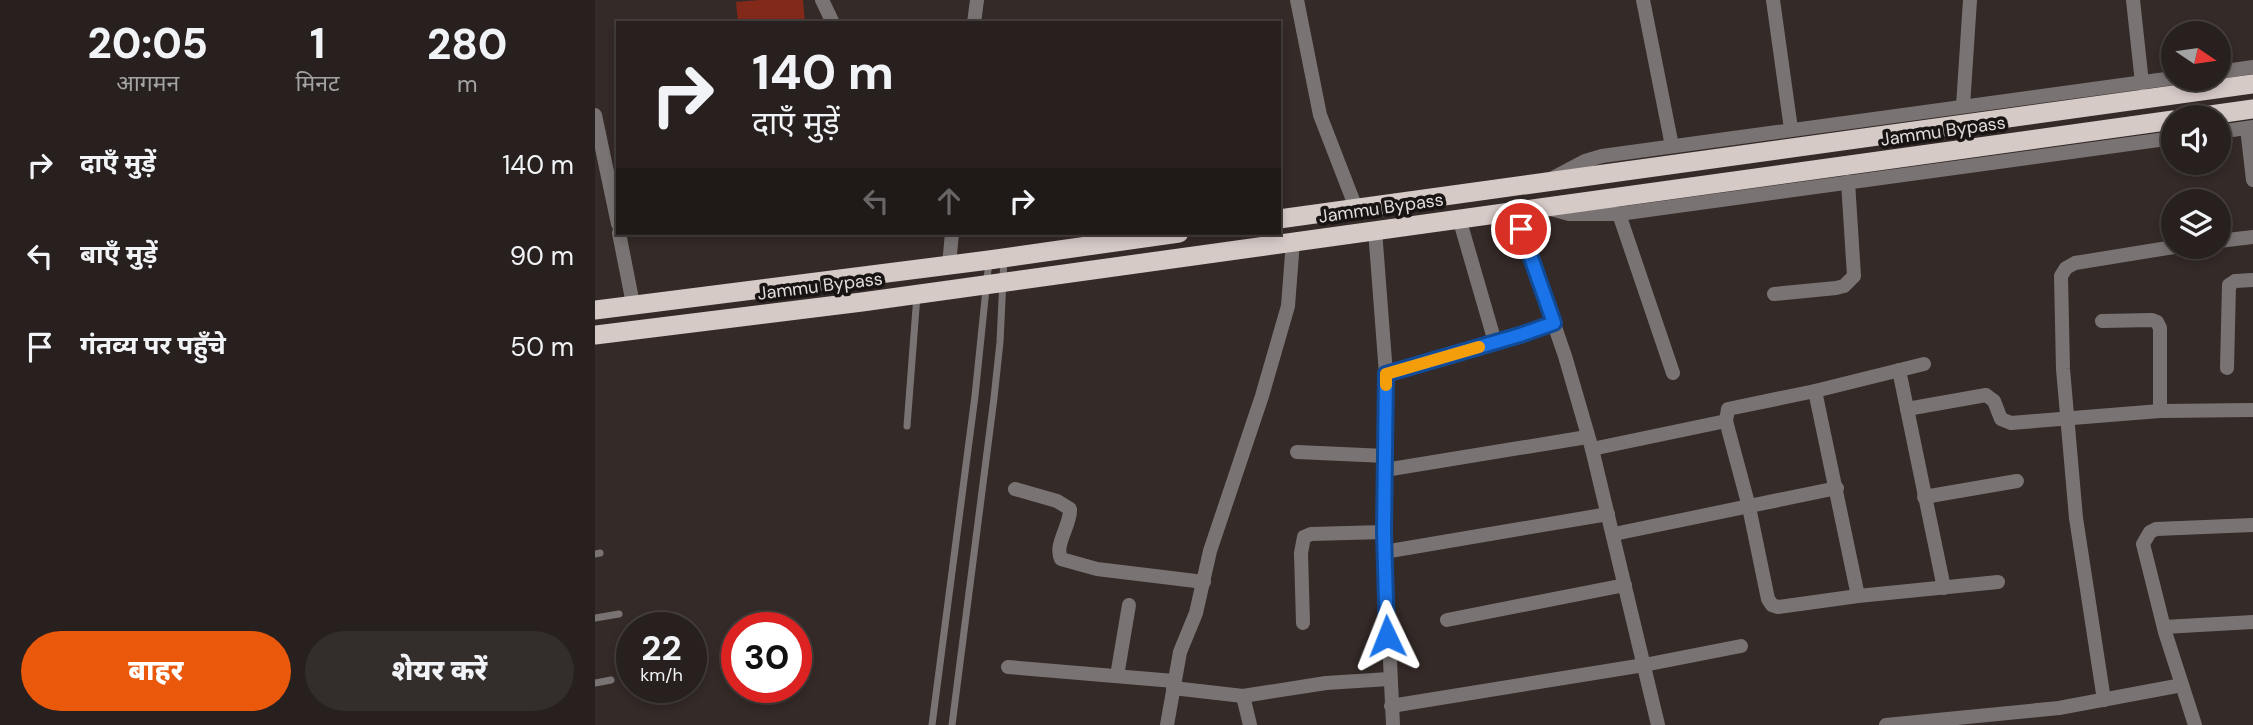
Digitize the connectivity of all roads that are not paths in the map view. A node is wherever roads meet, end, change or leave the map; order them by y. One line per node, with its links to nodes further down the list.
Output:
1 (822, 0): 8 (street)
2 (977, 0): 9 (street)
3 (1297, 0): 28 (street)
4 (1643, 0): 23 (street)
5 (1773, 0): 21 (street)
6 (1970, 0): 15 (street)
7 (2133, 0): 13 (street)
8 (832, 21)
9 (974, 21)
10 (2253, 67): 11 (street)
11 (2231, 70)
12 (2161, 80): 13 (street)
13 (2142, 83): 15 (street)
14 (2253, 84): 25 (highway, Jammu Bypass)
15 (1963, 106): 21 (street)
16 (595, 115): 31 (street)
17 (2231, 120): 19 (highway)
18 (2161, 122): 27 (highway, Jammu Bypass)
19 (2251, 122): 20 (street); 24 (street)
20 (2231, 128)
21 (1791, 129): 23 (street)
22 (2161, 140): 26 (street)
23 (1672, 146): 25 (street)
24 (2253, 180)
25 (1545, 182): 28 (highway, Jammu Bypass)
26 (1848, 182): 30 (street); 47 (street)
27 (1543, 207): 29 (highway, Jammu Bypass); 30 (street)
28 (1356, 208): 33 (highway, Jammu Bypass)
29 (1515, 211): 32 (highway, Jammu Bypass); 51 (street)
30 (1619, 214): 57 (street)
31 (616, 215)
32 (1459, 218): 34 (highway, Jammu Bypass); 53 (street)
33 (1281, 219)
34 (1375, 230): 40 (highway, Jammu Bypass); 58 (street)
35 (619, 235): 48 (street)
36 (952, 235): 43 (street)
37 (1165, 235): 42 (highway, Jammu Bypass)
38 (2253, 237): 39 (street)
39 (2231, 240)
40 (1293, 241): 45 (highway, Jammu Bypass); 79 (street)
41 (2161, 249): 63 (street)
42 (997, 259): 43 (highway, Jammu Bypass); 45 (lane); 45 (lane)
43 (949, 265): 48 (highway, Jammu Bypass)
44 (2253, 280): 55 (street)
45 (995, 282): 46 (highway, Jammu Bypass); 103 (lane); 104 (lane)
46 (917, 294): 52 (highway, Jammu Bypass); 65 (lane)
47 (1774, 294)
48 (633, 304): 49 (highway, Jammu Bypass)
49 (595, 310)
50 (2102, 321): 62 (street)
51 (1554, 323): 53 (street); 66 (street)
52 (595, 335)
53 (1495, 342): 58 (street)
54 (1924, 364): 56 (street)
55 (2227, 368)
56 (1899, 370): 59 (street); 60 (street)
57 (1673, 373)
58 (1386, 374): 68 (street)
59 (1815, 391): 64 (street); 70 (street)
60 (1907, 409): 63 (street); 72 (street)
61 (2253, 410): 62 (street)
62 (2160, 411): 63 (street)
63 (2067, 419): 101 (street)
64 (1725, 421): 66 (street); 73 (street)
65 (908, 426)
66 (1590, 443): 68 (street); 74 (street)
67 (1297, 452): 68 (street)
68 (1385, 463): 76 (street)
69 (2017, 481): 72 (street)
70 (1837, 488): 73 (street); 83 (street)
71 (1015, 489): 79 (street)
72 (1924, 497): 82 (street)
73 (1749, 507): 77 (street); 83 (street)
74 (1608, 514): 77 (street); 78 (street)
75 (2253, 526): 90 (street)
76 (1384, 533): 78 (street); 89 (street)
77 (1614, 534): 81 (street)
78 (1384, 552): 95 (street)
79 (1204, 582): 98 (street)
80 (1998, 582): 82 (street)
81 (1625, 585): 87 (street); 92 (street)
82 (1944, 588): 83 (street)
83 (1858, 596)
84 (1129, 605): 94 (street)
85 (616, 614): 86 (lane)
86 (595, 618)
87 (1447, 620)
88 (2253, 621): 90 (street)
89 (1303, 624)
90 (2164, 627): 99 (street)
91 (1741, 646): 92 (street)
92 (1644, 665): 102 (street); 108 (street)
93 (1008, 667): 94 (street)
94 (1117, 676): 98 (street)
95 (1389, 679): 100 (street); 102 (street)
96 (611, 680): 97 (lane)
97 (595, 683)
98 (1173, 685): 100 (street); 105 (street)
99 (2182, 685): 101 (street); 110 (street)
100 (1243, 696): 106 (street)
101 (2104, 700): 109 (street)
102 (1391, 706): 107 (street)
103 (932, 725)
104 (952, 725)
105 (1167, 725)
106 (1250, 725)
107 (1393, 725)
108 (1657, 725)
109 (1886, 725)
110 (2195, 725)

